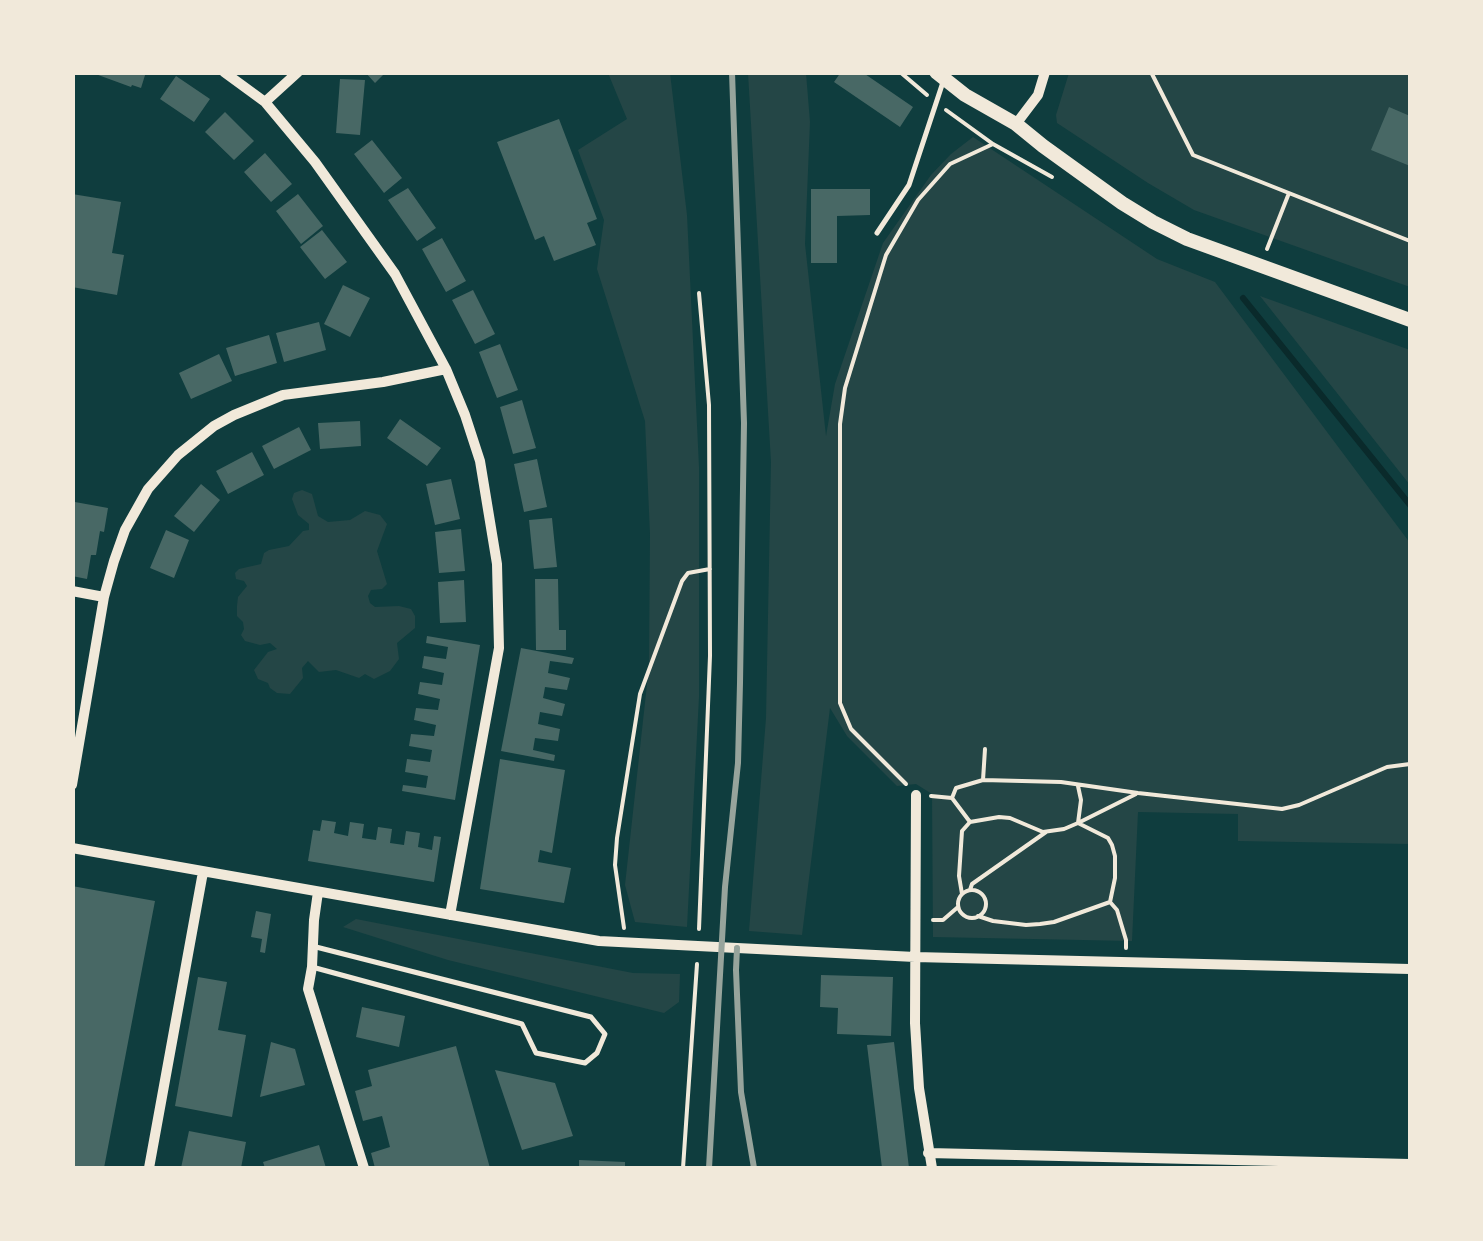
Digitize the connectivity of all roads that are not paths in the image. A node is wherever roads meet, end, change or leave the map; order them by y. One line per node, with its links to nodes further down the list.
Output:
1 (224, 72): 5 (street)
2 (298, 72): 5 (street)
3 (1045, 72): 6 (street)
4 (940, 76): 6 (street); 7 (lane)
5 (264, 102): 9 (street)
6 (1016, 124): 8 (street)
7 (878, 233)
8 (1410, 317)
9 (446, 368): 11 (street); 17 (street)
10 (72, 591): 11 (street)
11 (104, 597): 12 (street)
12 (72, 785)
13 (916, 795): 19 (street)
14 (72, 848): 15 (street)
15 (203, 872): 16 (street); 24 (street)
16 (318, 892): 17 (street); 18 (street)
17 (450, 915): 19 (street)
18 (313, 947): 20 (street); 20 (lane)
19 (915, 958): 21 (street); 22 (street)
20 (312, 967): 25 (street)
21 (1410, 969)
22 (928, 1153): 23 (street); 26 (street)
23 (1410, 1164)
24 (148, 1168)
25 (364, 1168)
26 (932, 1168)

